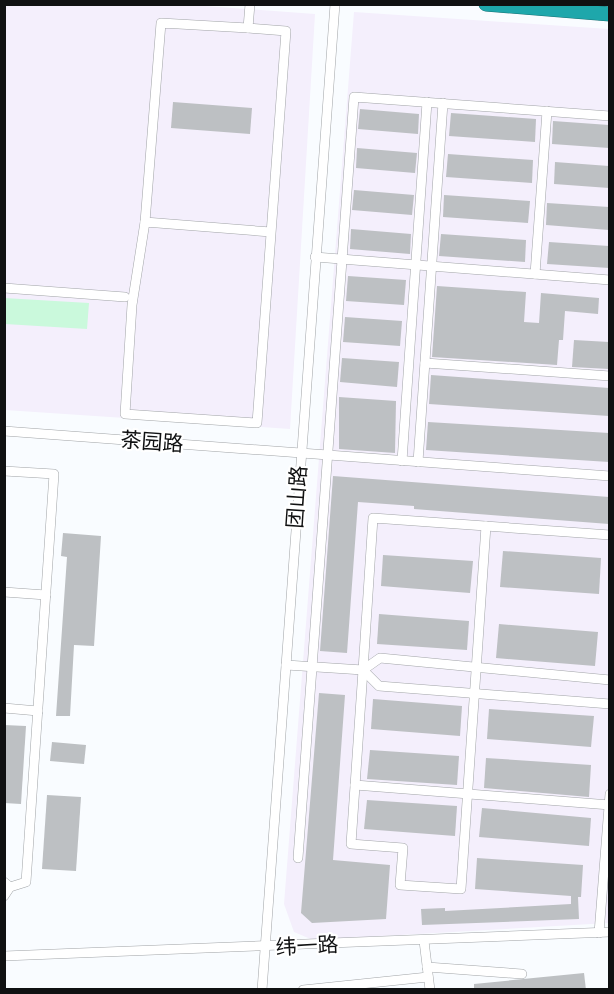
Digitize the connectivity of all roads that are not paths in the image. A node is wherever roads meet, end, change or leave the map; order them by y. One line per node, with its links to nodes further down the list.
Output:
1 (250, 4): 5 (street)
2 (335, 4): 12 (street, 团山路)
3 (486, 4): 4 (highway)
4 (609, 14)
5 (248, 28): 10 (street); 11 (street)
6 (427, 102): 7 (street); 13 (street); 14 (street)
7 (443, 103): 8 (street); 15 (street)
8 (547, 111): 9 (street); 16 (street)
9 (609, 116)
10 (145, 222): 11 (street); 11 (street)
11 (271, 232)
12 (315, 257): 13 (street); 23 (street, 团山路)
13 (342, 259): 14 (street); 24 (street)
14 (416, 265): 15 (street); 25 (street)
15 (432, 266): 16 (street); 20 (street)
16 (536, 274): 17 (street)
17 (609, 280)
18 (4, 288): 19 (street)
19 (125, 297)
20 (425, 363): 21 (street); 26 (street)
21 (609, 376)
22 (4, 431): 23 (street, 茶园路)
23 (300, 453): 24 (street, 茶园路); 33 (street, 团山路)
24 (328, 455): 25 (street, 茶园路); 35 (street)
25 (402, 460): 26 (street, 茶园路)
26 (418, 462): 28 (street, 茶园路)
27 (4, 471): 32 (street)
28 (609, 476)
29 (486, 526): 30 (street); 34 (street); 36 (street)
30 (609, 535)
31 (4, 592): 32 (street)
32 (46, 595): 41 (street)
33 (286, 665): 35 (street); 51 (street, 团山路)
34 (477, 665): 36 (street); 37 (street); 38 (street)
35 (312, 667): 36 (street); 46 (street)
36 (363, 670): 38 (street); 42 (street)
37 (609, 680)
38 (475, 693): 39 (street); 43 (street)
39 (609, 704)
40 (4, 708): 41 (street)
41 (38, 711): 47 (street)
42 (355, 785): 43 (street); 43 (street)
43 (468, 794): 45 (street)
44 (609, 794): 45 (street)
45 (609, 805): 49 (street)
46 (298, 858)
47 (7, 885): 48 (street)
48 (4, 896)
49 (604, 933): 50 (street, 纬一路)
50 (424, 941): 51 (street, 纬一路); 53 (street)
51 (266, 948): 52 (street, 纬一路); 55 (street, 团山路)
52 (4, 956)
53 (428, 972): 54 (street); 56 (street); 57 (street)
54 (522, 974)
55 (262, 990)
56 (303, 990)
57 (429, 990)

